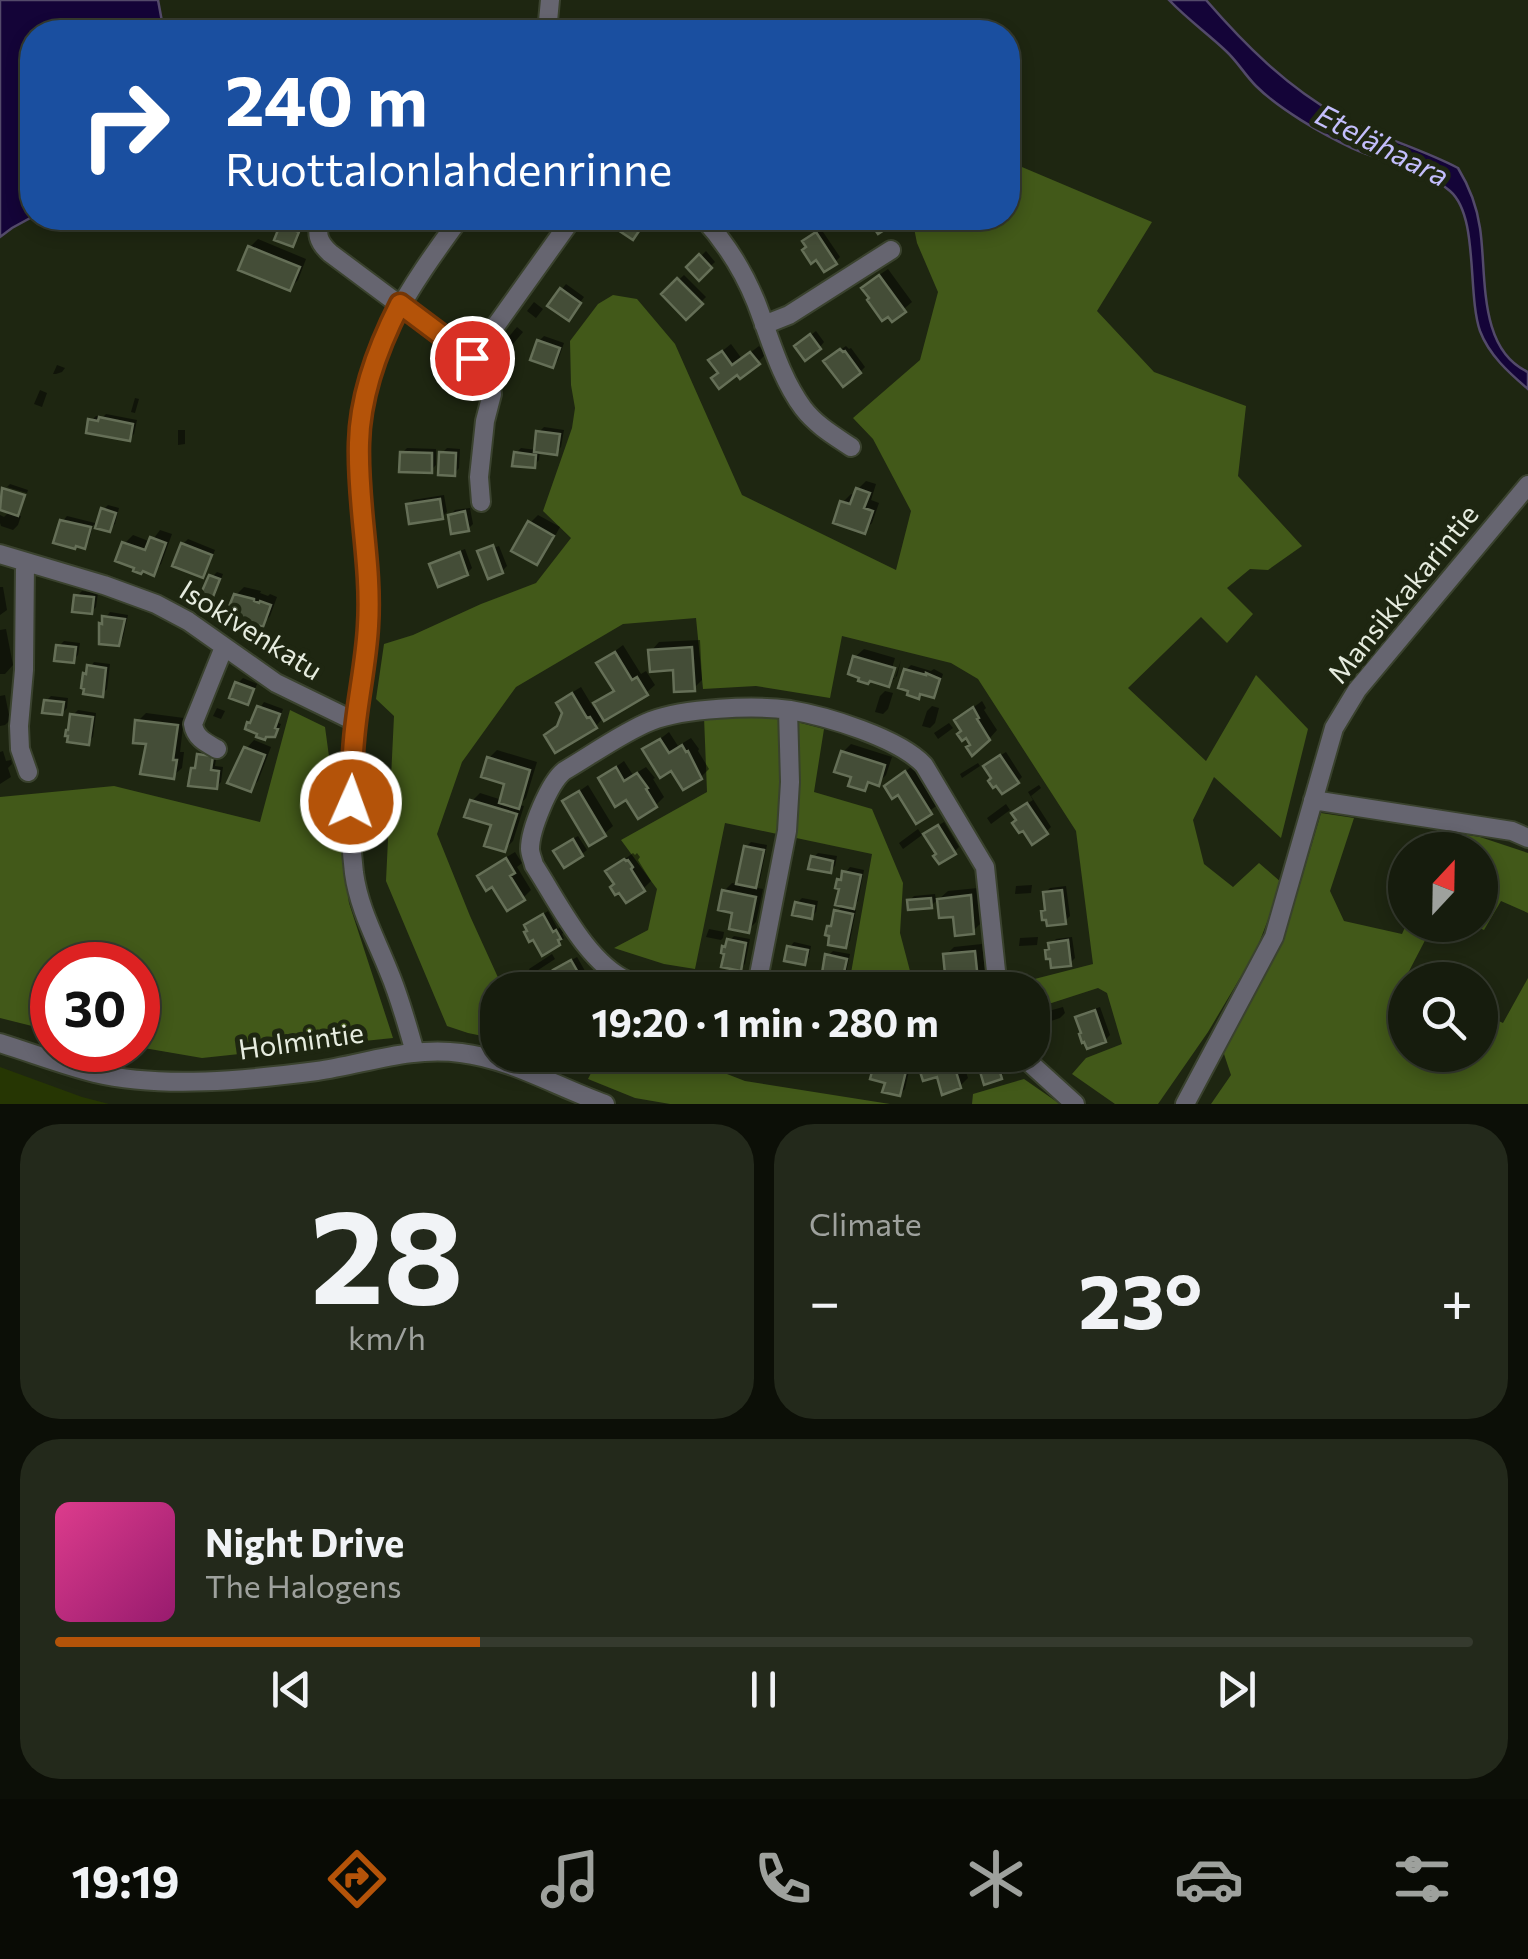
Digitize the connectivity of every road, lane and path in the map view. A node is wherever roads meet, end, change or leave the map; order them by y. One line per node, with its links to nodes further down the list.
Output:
1 (318, 230): 6 (street)
2 (452, 230): 6 (street)
3 (563, 230): 8 (street)
4 (712, 230): 7 (street)
5 (890, 250): 7 (street)
6 (400, 304): 8 (street); 16 (street)
7 (764, 324): 9 (street)
8 (472, 358): 11 (street)
9 (851, 447)
10 (1528, 485): 19 (street, Mansikkakarintie)
11 (481, 502)
12 (0, 554): 13 (street, Isokivenkatu)
13 (25, 563): 14 (street, Isokivenkatu); 18 (street)
14 (224, 647): 16 (street, Isokivenkatu); 17 (street)
15 (788, 710): 22 (street); 23 (street); 24 (street)
16 (356, 722): 26 (street)
17 (217, 749)
18 (28, 772)
19 (1312, 800): 21 (street); 30 (street, Mansikkakarintie)
20 (1528, 816): 21 (street)
21 (1520, 835)
22 (612, 972)
23 (760, 972)
24 (996, 972)
25 (0, 1043): 26 (street, Holmintie)
26 (415, 1052): 28 (street, Holmintie)
27 (1040, 1072): 29 (street)
28 (605, 1104)
29 (1075, 1104)
30 (1185, 1104)

